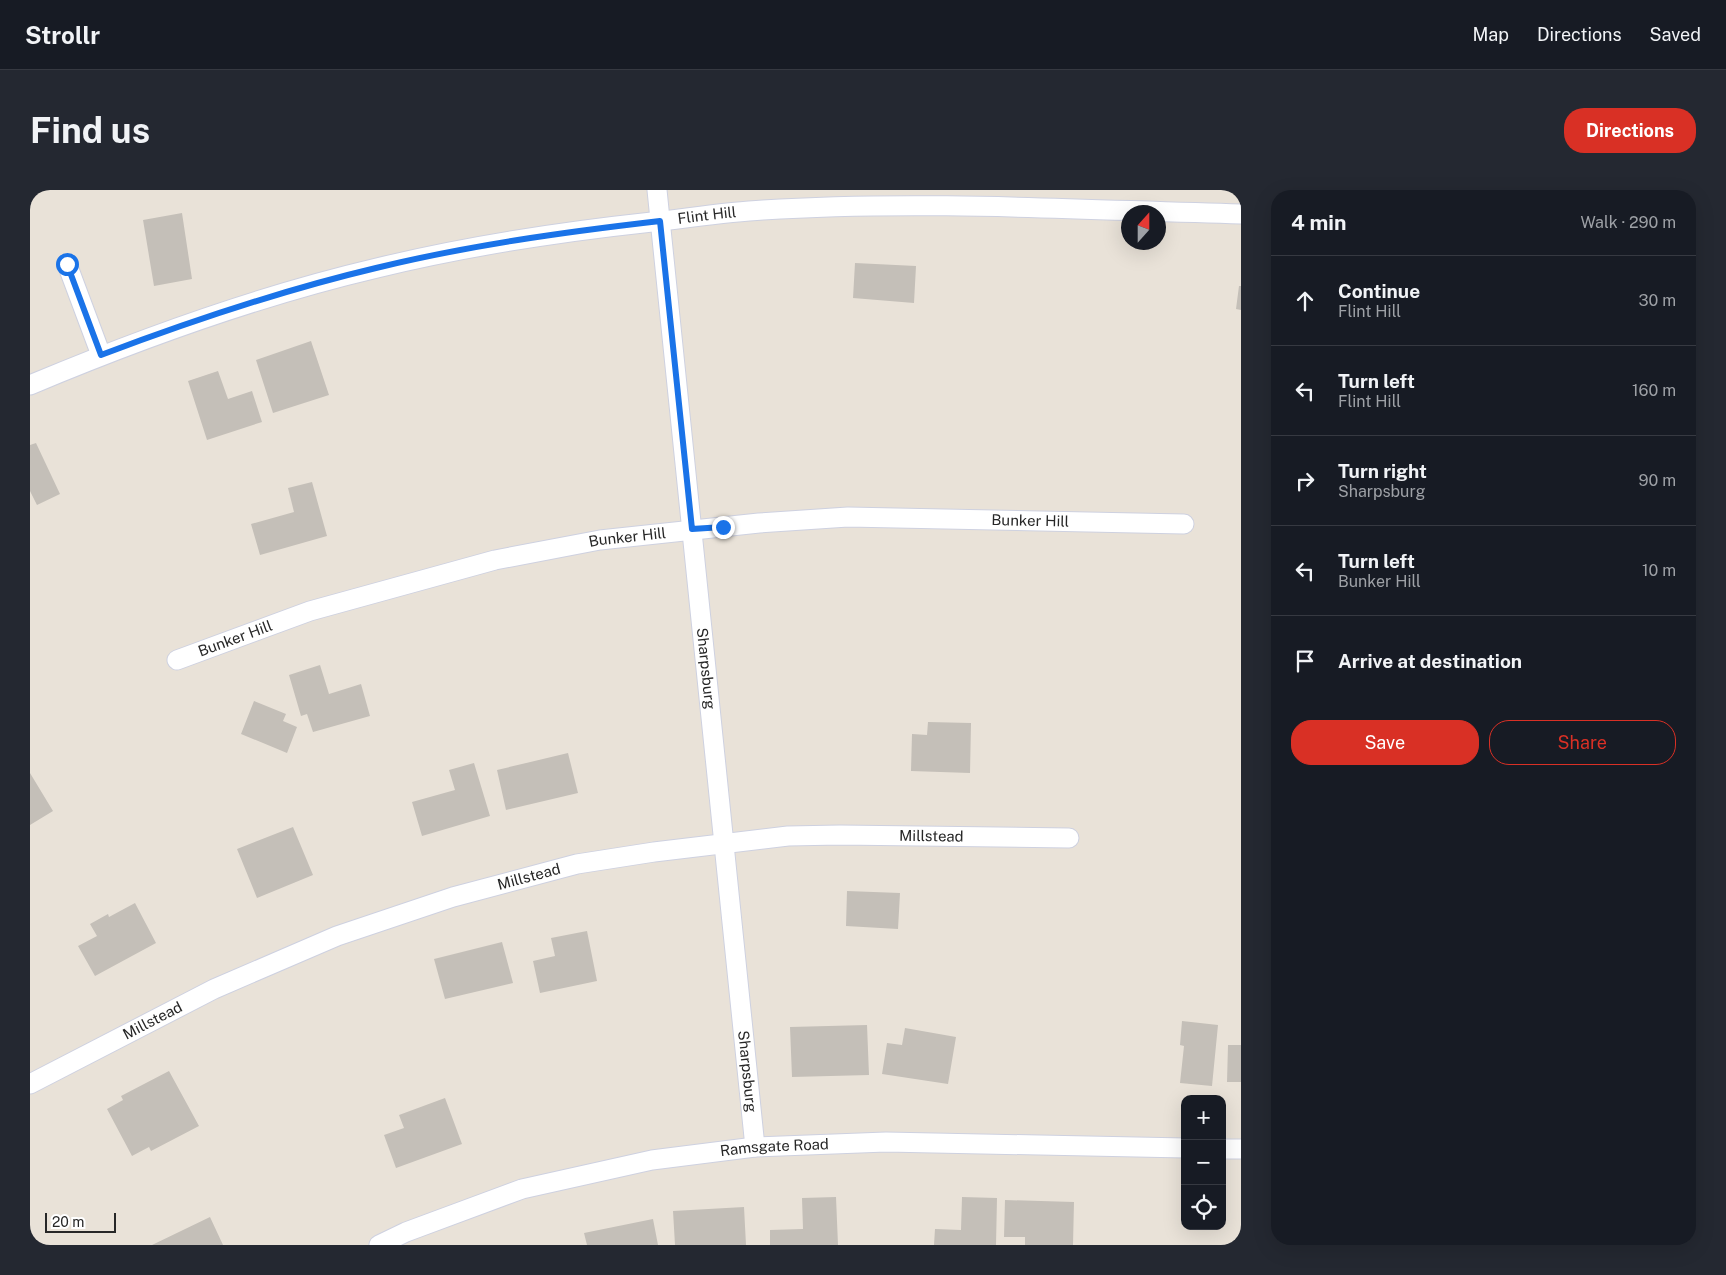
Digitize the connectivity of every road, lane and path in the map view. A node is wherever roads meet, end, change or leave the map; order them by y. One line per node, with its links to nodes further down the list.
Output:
1 (657, 190): 3 (street, Sharpsburg)
2 (1241, 214): 3 (street, Flint Hill)
3 (660, 221): 5 (street, Flint Hill); 8 (street, Sharpsburg)
4 (67, 264): 5 (street)
5 (101, 355): 6 (street, Flint Hill)
6 (30, 385)
7 (1184, 524): 8 (street, Bunker Hill)
8 (692, 529): 9 (street, Bunker Hill); 11 (street, Sharpsburg)
9 (177, 660)
10 (1069, 838): 11 (street, Millstead)
11 (725, 843): 12 (street, Millstead); 13 (street, Sharpsburg)
12 (30, 1084)
13 (755, 1147): 14 (street, Ramsgate Road); 17 (street, Ramsgate Road)
14 (1181, 1148)
15 (1226, 1149): 16 (street)
16 (1241, 1149)
17 (378, 1245)

